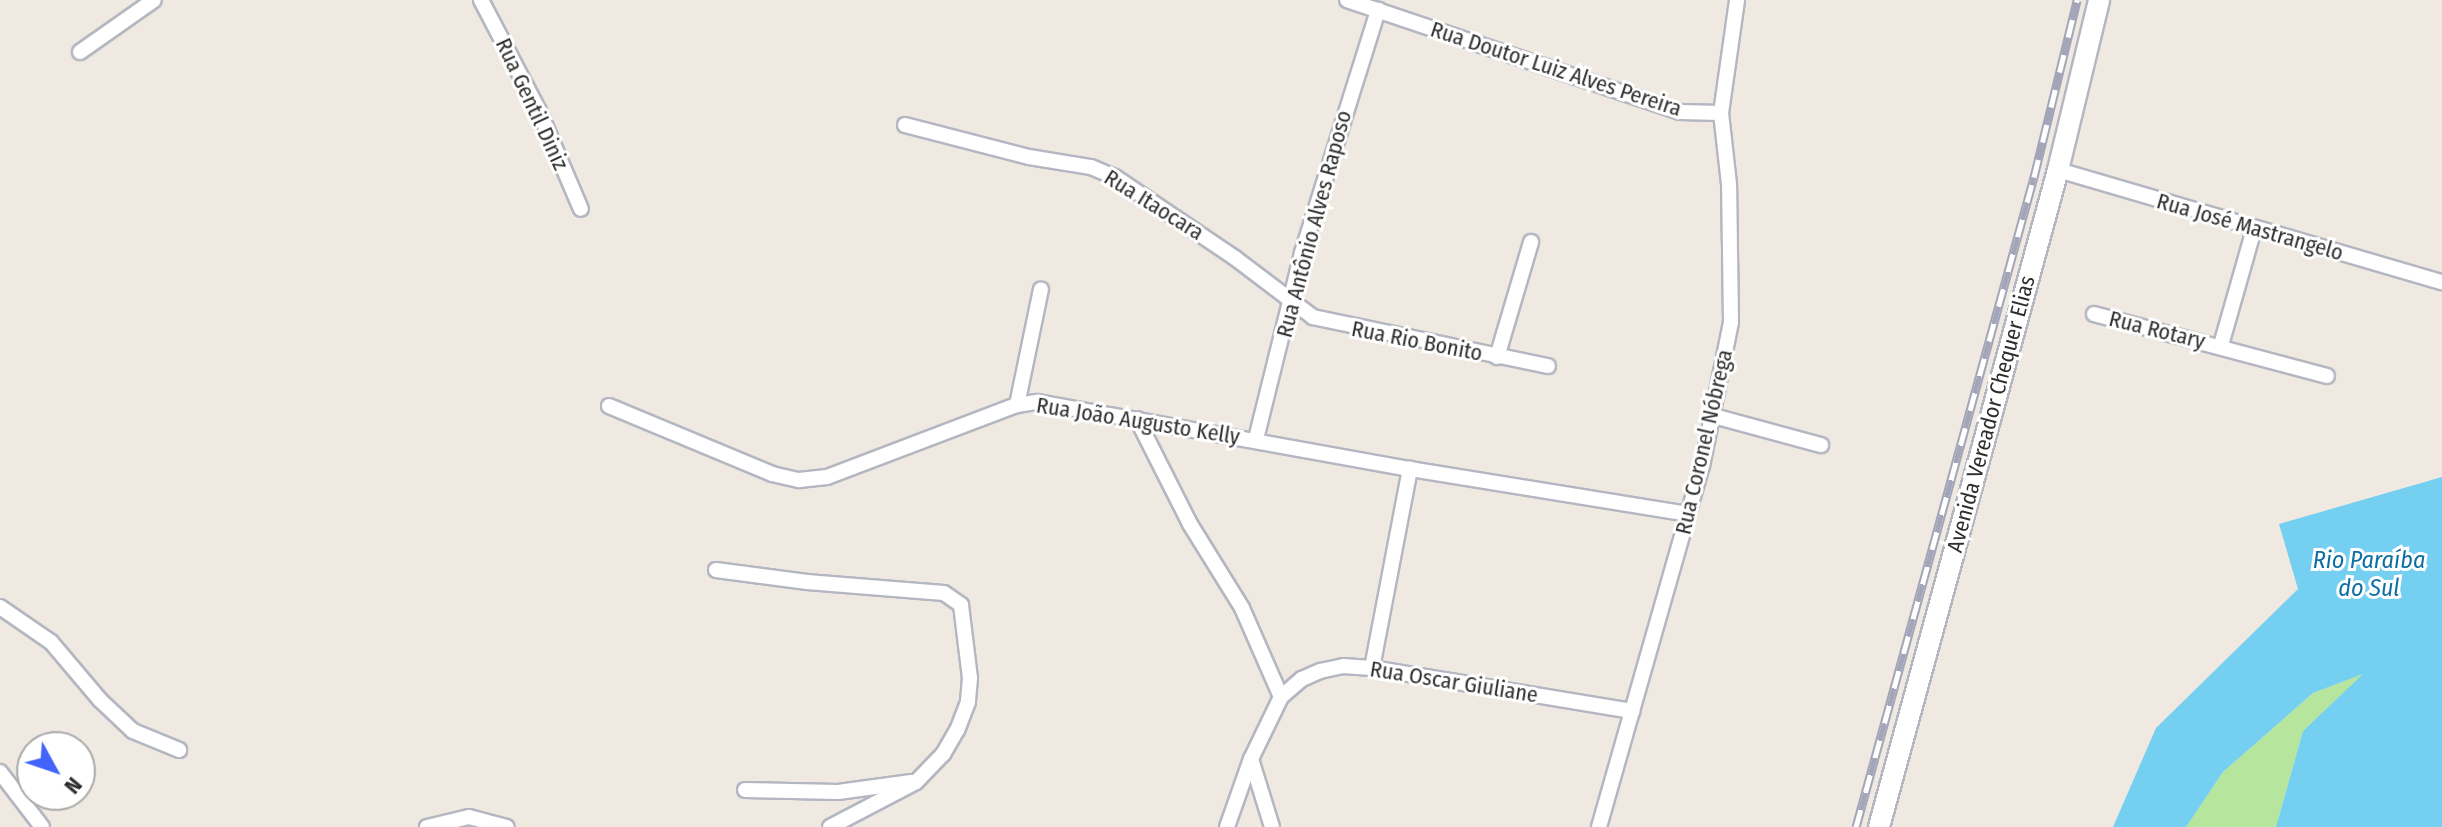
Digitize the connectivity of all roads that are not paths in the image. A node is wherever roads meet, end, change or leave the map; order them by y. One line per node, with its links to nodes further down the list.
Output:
1 (154, 0): 7 (street)
2 (481, 0): 11 (street, Rua Gentil Diniz)
3 (1347, 0): 6 (street, Rua Doutor Luiz Alves Pereira)
4 (1737, 0): 8 (street, Rua Coronel Nóbrega)
5 (2099, 0): 10 (main road, Avenida Vereador Chequer Elias)
6 (1378, 10): 8 (street, Rua Doutor Luiz Alves Pereira); 16 (street, Rua Antônio Alves Raposo)
7 (80, 52)
8 (1721, 113): 24 (street, Rua Coronel Nóbrega)
9 (905, 125): 16 (street, Rua Itaocara)
10 (2058, 170): 12 (street, Rua José Mastrangelo); 47 (main road, Avenida Vereador Chequer Elias)
11 (581, 209)
12 (2254, 229): 14 (street, Rua José Mastrangelo); 18 (street, Rua Rotary)
13 (1531, 242): 19 (street)
14 (2442, 282)
15 (1041, 289): 22 (street)
16 (1291, 303): 19 (street, Rua Rio Bonito); 26 (street, Rua Antônio Alves Raposo)
17 (2094, 314): 18 (street, Rua Rotary)
18 (2221, 345): 21 (street, Rua Rotary)
19 (1497, 357): 20 (street, Rua Rio Bonito)
20 (1548, 366)
21 (2327, 376)
22 (1017, 405): 23 (street, Rua João Augusto Kelly); 25 (street, Rua João Augusto Kelly)
23 (609, 406)
24 (1714, 416): 27 (street); 29 (street, Rua Coronel Nóbrega)
25 (1137, 419): 26 (street, Rua João Augusto Kelly); 33 (street)
26 (1256, 439): 28 (street, Rua João Augusto Kelly)
27 (1821, 445)
28 (1410, 469): 29 (street, Rua João Augusto Kelly); 32 (street)
29 (1688, 514): 34 (street, Rua Coronel Nóbrega)
30 (716, 570): 38 (street)
31 (0, 607): 35 (street)
32 (1372, 668): 33 (street, Rua Oscar Giuliane); 34 (street, Rua Oscar Giuliane)
33 (1281, 697): 36 (street, Rua Oscar Giuliane)
34 (1632, 711): 46 (street, Rua Coronel Nóbrega)
35 (179, 750)
36 (1251, 759): 44 (street, Rua Oscar Giuliane); 45 (street)
37 (0, 772): 40 (street)
38 (916, 782): 39 (street); 43 (street)
39 (745, 790)
40 (42, 827)
41 (427, 827): 42 (street)
42 (507, 827)
43 (830, 827)
44 (1227, 827)
45 (1272, 827)
46 (1599, 827)
47 (1879, 827)

